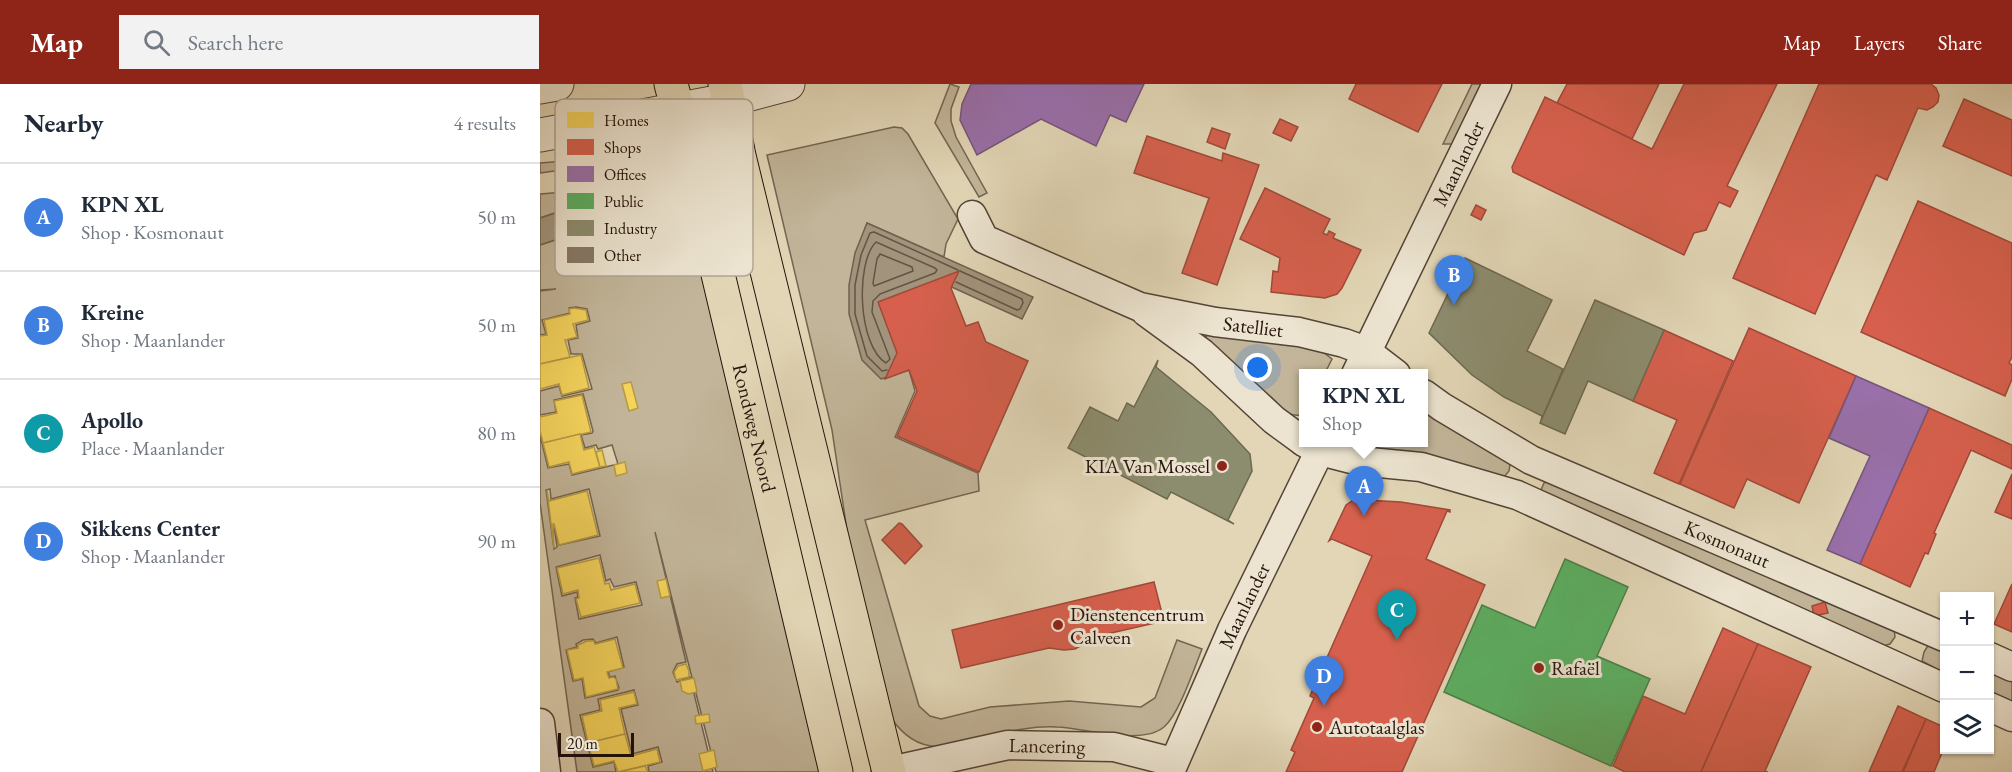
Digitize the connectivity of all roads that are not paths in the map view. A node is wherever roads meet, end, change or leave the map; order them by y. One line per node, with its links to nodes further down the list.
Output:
1 (556, 84): 4 (street)
2 (788, 84): 5 (street)
3 (1497, 84): 13 (street, Maanlander)
4 (540, 87)
5 (726, 92): 6 (street)
6 (673, 97)
7 (555, 131): 8 (street)
8 (540, 135)
9 (753, 212): 32 (main road)
10 (972, 215): 12 (street, Satelliet)
11 (718, 276): 31 (main road, Rondweg Noord)
12 (1140, 307): 13 (street, Satelliet); 16 (street, Satelliet)
13 (1361, 362): 14 (street)
14 (1381, 369)
15 (1428, 397): 19 (street, Kosmonaut)
16 (1299, 436)
17 (1312, 447): 29 (street, Maanlander)
18 (1319, 447): 20 (street, Kosmonaut)
19 (1531, 460): 20 (street); 21 (street, Kosmonaut)
20 (1517, 495): 24 (street, Kosmonaut)
21 (1934, 633): 24 (street, Kosmonaut)
22 (1994, 659): 23 (street)
23 (2012, 667)
24 (1903, 669): 25 (street, Kosmonaut)
25 (1940, 685)
26 (1994, 710): 27 (street)
27 (2012, 717)
28 (540, 723): 30 (street)
29 (1172, 767): 32 (street, Lancering)
30 (546, 772)
31 (836, 772)
32 (888, 772)

